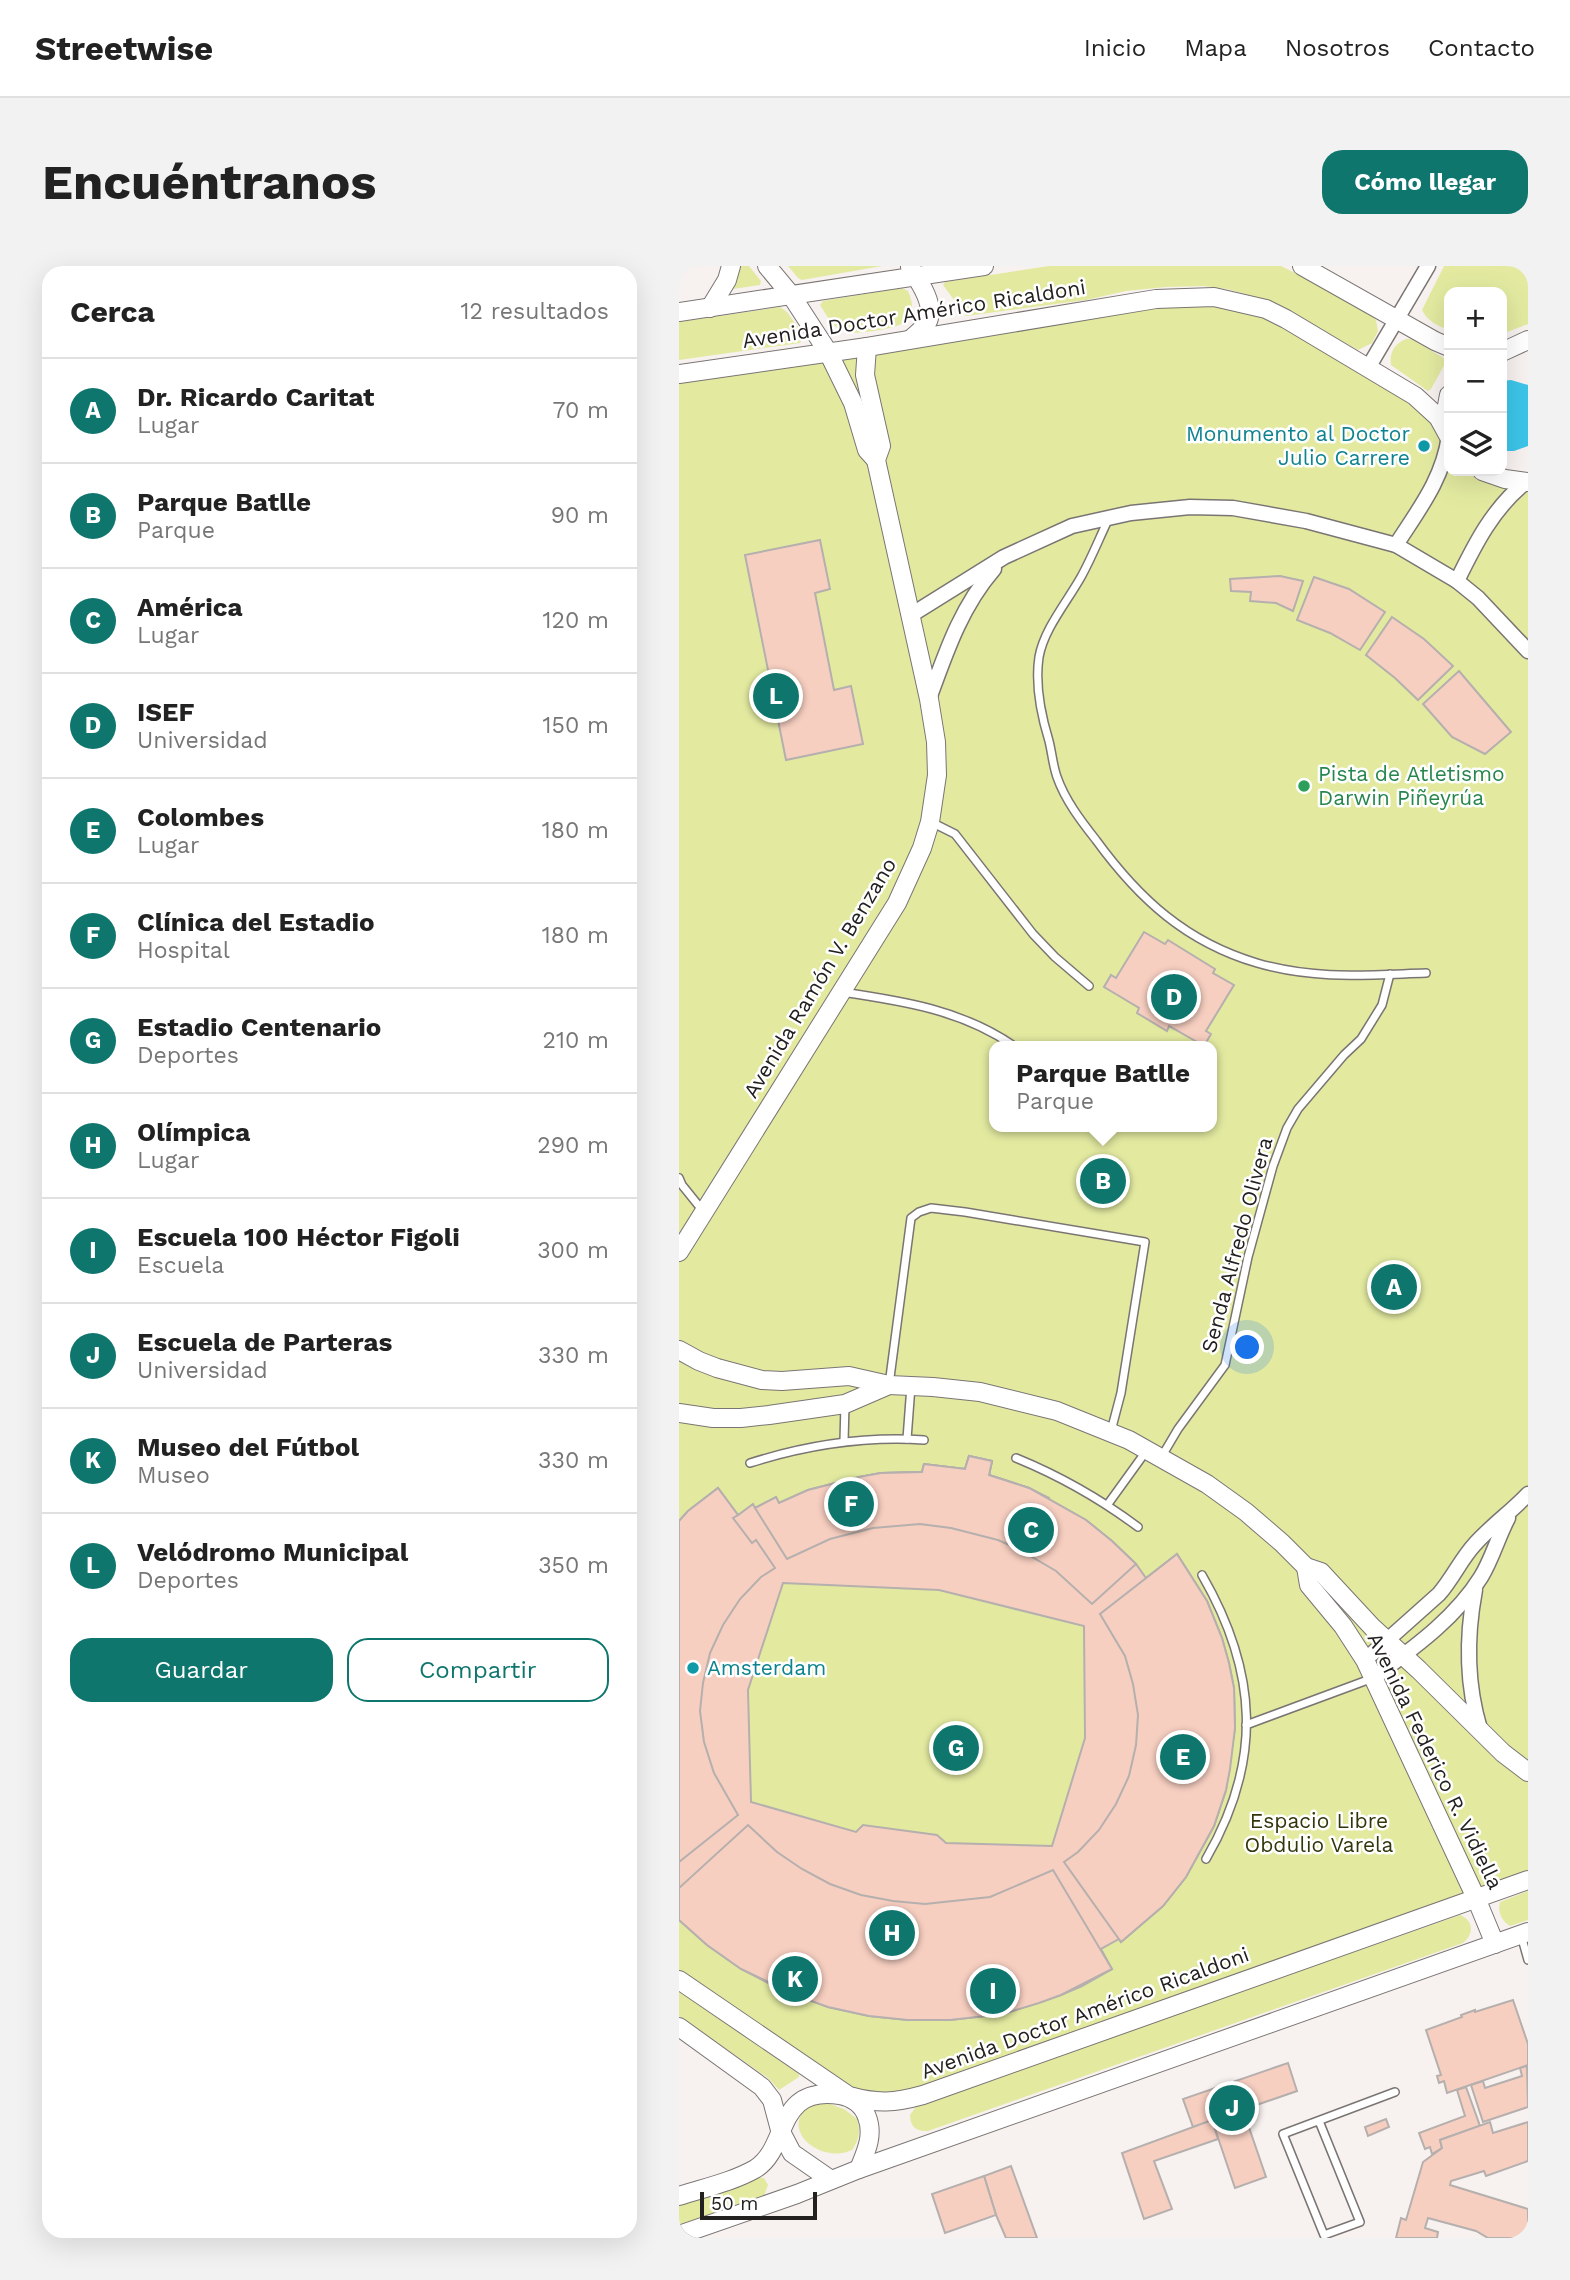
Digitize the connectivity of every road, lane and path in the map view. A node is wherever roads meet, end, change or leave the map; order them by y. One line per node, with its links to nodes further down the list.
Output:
1 (731, 266): 8 (street)
2 (767, 266): 7 (street, Avenida Ramón V. Benzano)
3 (984, 266): 6 (street, Avenida Doctor Américo Ricaldoni)
4 (1302, 266): 10 (street)
5 (1428, 266): 10 (street)
6 (913, 271): 7 (street, Avenida Doctor Américo Ricaldoni); 11 (street)
7 (791, 295): 8 (street, Avenida Doctor Américo Ricaldoni); 16 (street, Avenida Ramón V. Benzano)
8 (710, 307): 9 (street, Avenida Doctor Américo Ricaldoni)
9 (679, 312)
10 (1396, 319): 13 (street); 19 (street)
11 (911, 339): 14 (street, Avenida Doctor Américo Ricaldoni); 19 (street, Avenida Doctor Américo Ricaldoni)
12 (1528, 341): 15 (street)
13 (1444, 344)
14 (867, 347): 16 (street, Avenida Doctor Américo Ricaldoni); 22 (street, Avenida Ramón V. Benzano)
15 (1507, 351)
16 (828, 352): 20 (street, Avenida Doctor Américo Ricaldoni); 22 (street, Avenida Ramón V. Benzano)
17 (1507, 354): 18 (street)
18 (1528, 357)
19 (1368, 368): 21 (street, Avenida Doctor Américo Ricaldoni)
20 (679, 374)
21 (1444, 427)
22 (876, 460): 30 (street, Avenida Ramón V. Benzano)
23 (1444, 461): 27 (street)
24 (1496, 476): 25 (street)
25 (1527, 481): 29 (street)
26 (1109, 517): 27 (street); 28 (street); 35 (lane)
27 (1396, 545): 29 (street)
28 (1004, 557): 30 (street); 32 (street)
29 (1457, 581): 31 (street)
30 (911, 615): 32 (street, Avenida Ramón V. Benzano)
31 (1528, 651)
32 (929, 699): 33 (street, Avenida Ramón V. Benzano)
33 (930, 822): 36 (lane); 37 (street, Avenida Ramón V. Benzano)
34 (1426, 972): 35 (lane)
35 (1390, 974): 51 (lane, Senda Alfredo Olivera)
36 (1089, 986)
37 (841, 992): 38 (lane); 40 (street, Avenida Ramón V. Benzano)
38 (1006, 1041)
39 (679, 1178): 40 (lane)
40 (704, 1212): 41 (street, Avenida Ramón V. Benzano)
41 (679, 1252)
42 (679, 1350): 43 (street, Avenida Federico R. Vidiella)
43 (889, 1385): 44 (street, Avenida Federico R. Vidiella); 45 (street, Avenida Federico R. Vidiella); 47 (lane)
44 (911, 1385): 47 (street, Avenida Federico R. Vidiella); 48 (lane)
45 (845, 1404): 46 (street, Avenida Federico R. Vidiella); 50 (lane)
46 (679, 1413)
47 (1110, 1432): 51 (street, Avenida Federico R. Vidiella)
48 (907, 1439): 49 (lane); 50 (lane)
49 (924, 1440)
50 (844, 1441): 53 (lane)
51 (1154, 1453): 55 (lane, Senda Alfredo Olivera); 58 (street, Avenida Federico R. Vidiella)
52 (1016, 1458): 55 (lane)
53 (750, 1463)
54 (1528, 1494): 56 (street)
55 (1108, 1504): 57 (lane)
56 (1510, 1513): 60 (street); 61 (street)
57 (1138, 1527)
58 (1306, 1567): 61 (street, Avenida Federico R. Vidiella); 63 (street, Avenida Federico R. Vidiella)
59 (1202, 1575): 65 (lane)
60 (1476, 1585): 62 (street); 66 (street)
61 (1387, 1641): 62 (street, Avenida Federico R. Vidiella); 63 (street)
62 (1403, 1656): 64 (street); 66 (street, Avenida Federico R. Vidiella)
63 (1365, 1660): 64 (street, Avenida Federico R. Vidiella)
64 (1373, 1678): 65 (lane); 70 (street, Avenida Federico R. Vidiella)
65 (1246, 1726): 68 (lane)
66 (1480, 1730): 67 (street, Avenida Federico R. Vidiella)
67 (1528, 1772)
68 (1206, 1859)
69 (1528, 1880): 70 (street, Avenida Doctor Américo Ricaldoni)
70 (1476, 1898): 72 (street, Avenida Federico R. Vidiella); 77 (street, Avenida Doctor Américo Ricaldoni)
71 (1524, 1933): 72 (street); 73 (lane)
72 (1495, 1944): 80 (street)
73 (1528, 1960)
74 (679, 1980): 77 (street, Avenida Doctor Américo Ricaldoni)
75 (679, 2027): 79 (street)
76 (1395, 2092): 78 (lane)
77 (849, 2096): 79 (street); 80 (street)
78 (1319, 2121): 78 (lane)
79 (780, 2130): 81 (street); 82 (street)
80 (859, 2169): 81 (street)
81 (831, 2180): 83 (street)
82 (679, 2196)
83 (679, 2235)

